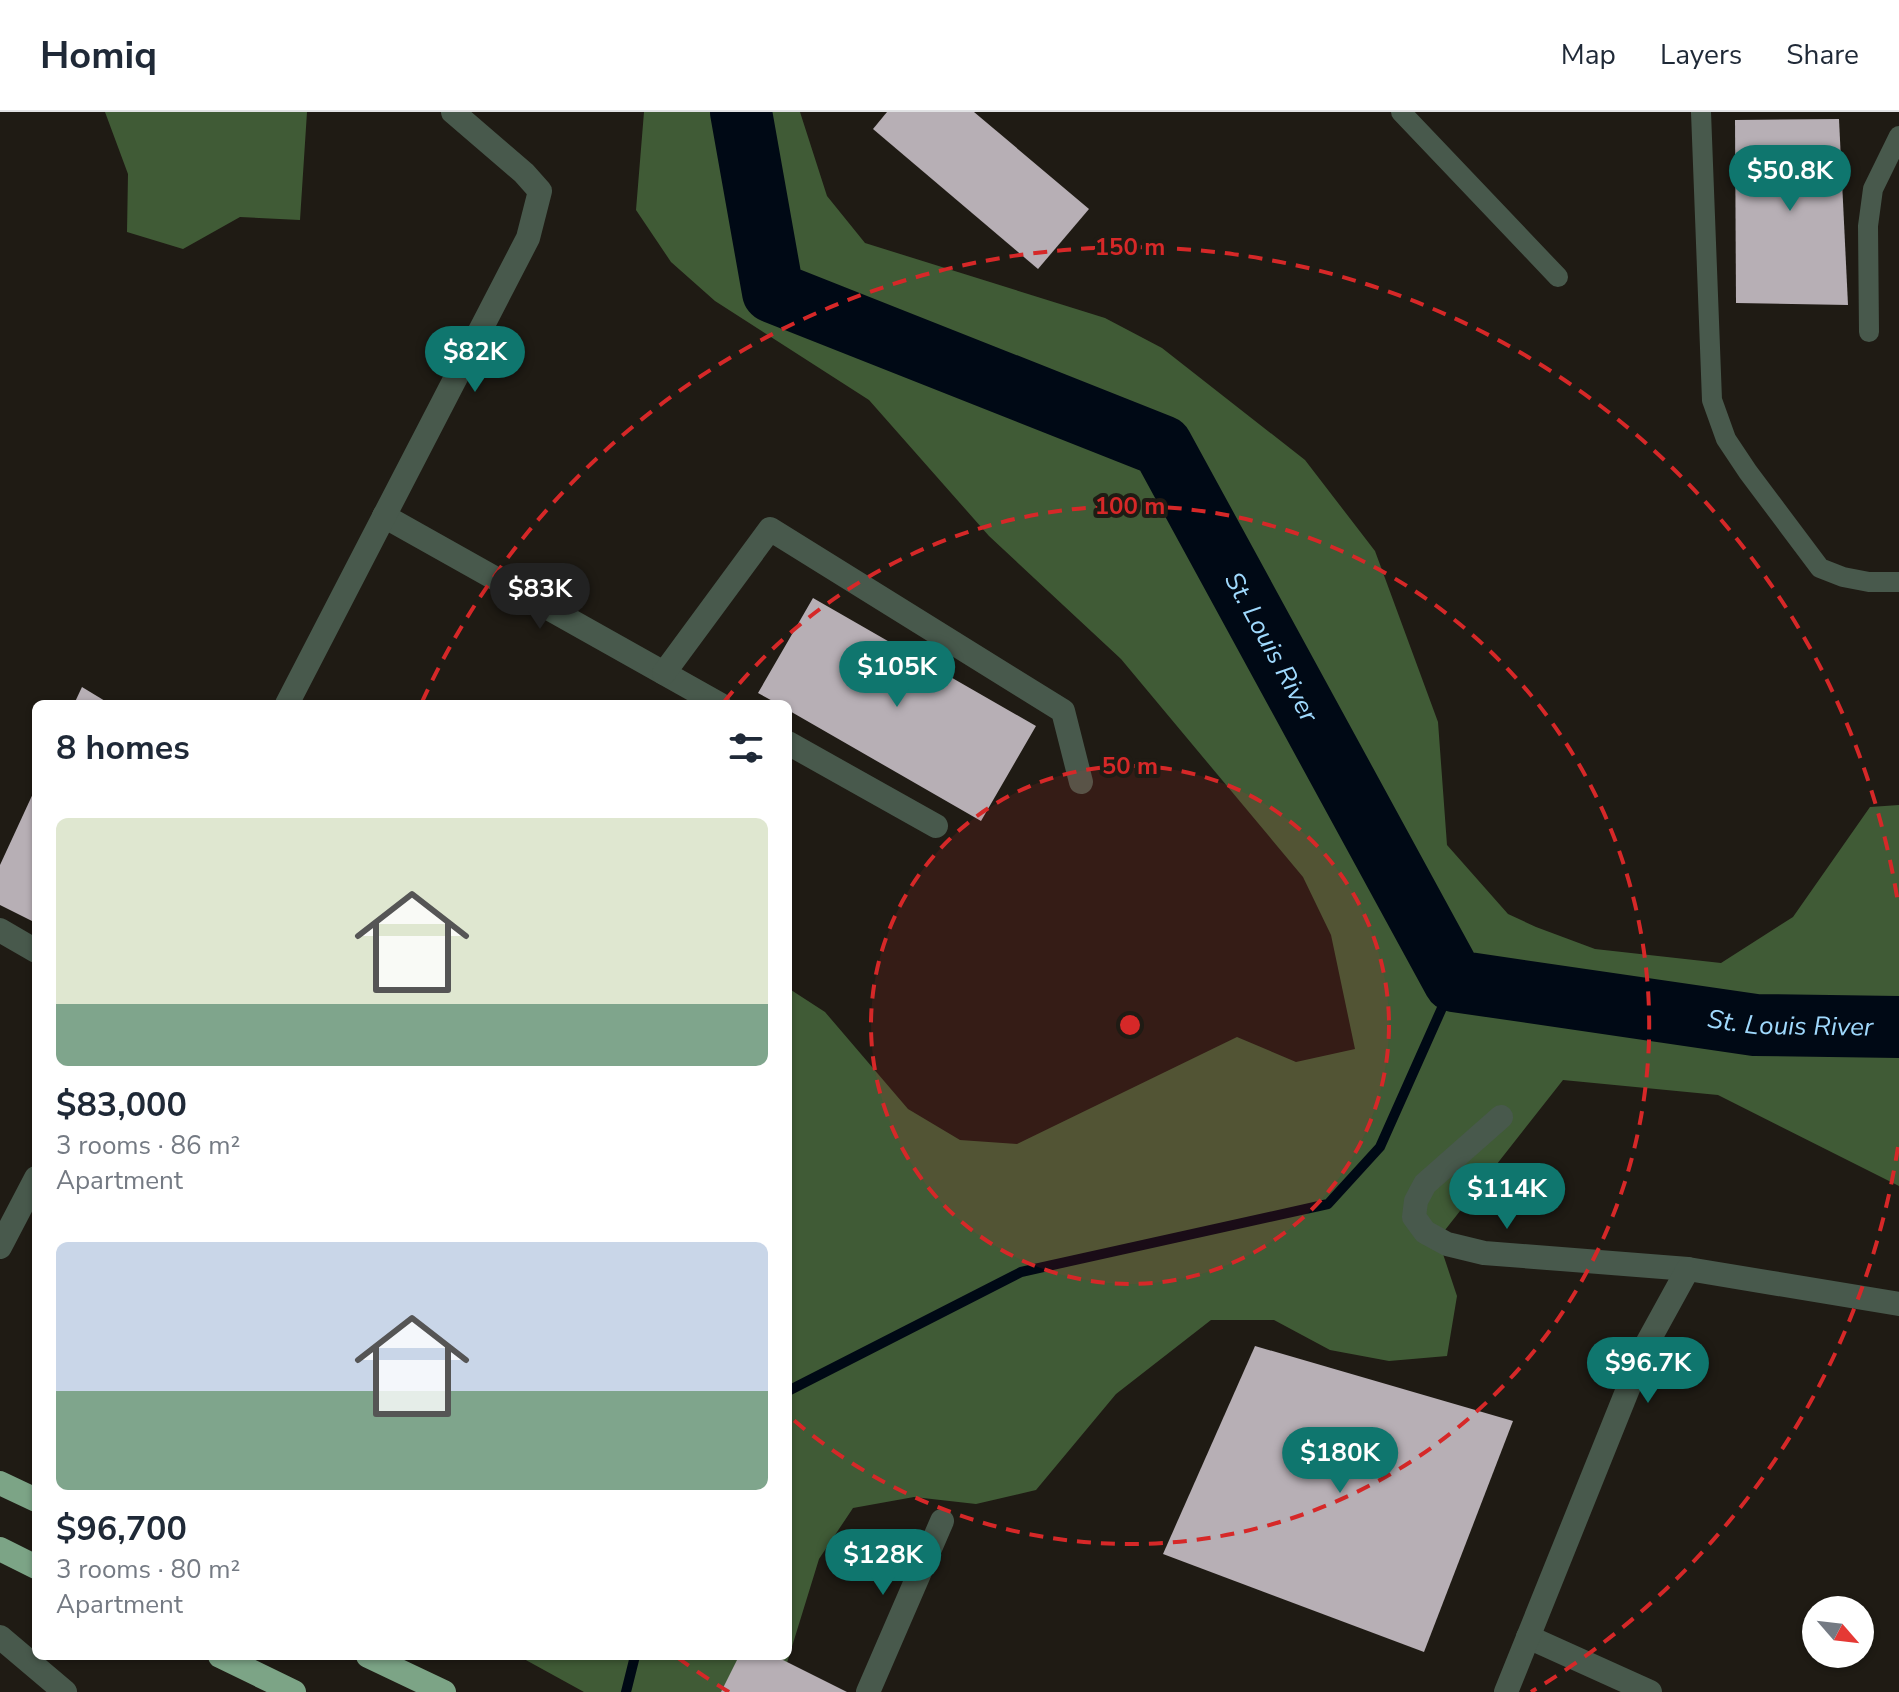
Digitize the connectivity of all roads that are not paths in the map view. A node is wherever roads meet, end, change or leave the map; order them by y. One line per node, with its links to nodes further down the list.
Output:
1 (453, 112): 7 (street)
2 (1401, 112): 5 (lane)
3 (1701, 112): 8 (lane)
4 (1899, 136): 6 (lane)
5 (1558, 277)
6 (1869, 332)
7 (384, 516): 9 (street); 10 (street)
8 (1899, 582)
9 (664, 673): 11 (street); 13 (street)
10 (289, 700)
11 (712, 700)
12 (792, 745): 14 (street)
13 (1081, 782)
14 (936, 826)
15 (0, 930): 16 (street)
16 (32, 949)
17 (1501, 1117): 20 (street)
18 (32, 1186): 19 (street)
19 (0, 1247)
20 (1688, 1269): 21 (street); 28 (street)
21 (1899, 1304)
22 (0, 1483): 23 (highway)
23 (32, 1498)
24 (942, 1521): 34 (street)
25 (0, 1549): 26 (highway)
26 (32, 1565)
27 (0, 1637): 32 (street)
28 (1528, 1637): 35 (street); 36 (street)
29 (227, 1660): 31 (highway)
30 (376, 1660): 33 (highway)
31 (279, 1689)
32 (65, 1692)
33 (444, 1692)
34 (868, 1692)
35 (1506, 1692)
36 (1650, 1692)

